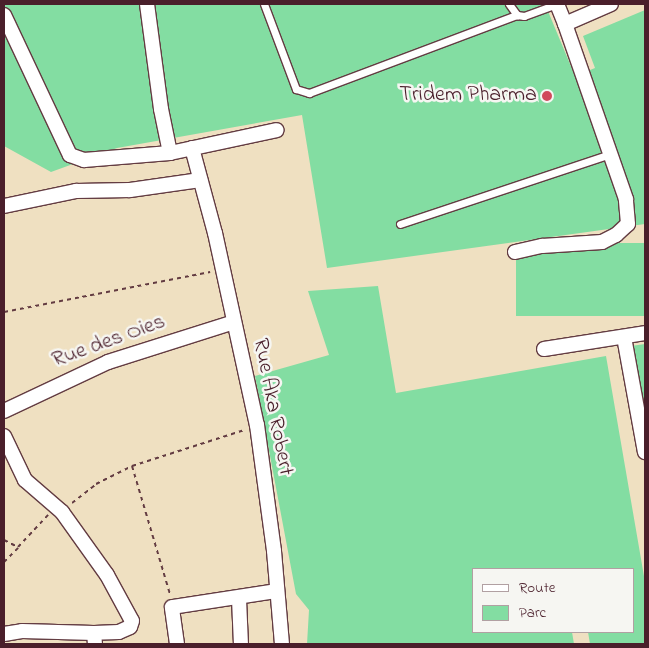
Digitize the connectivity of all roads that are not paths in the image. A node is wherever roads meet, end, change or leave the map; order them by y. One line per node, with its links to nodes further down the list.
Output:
1 (147, 4): 11 (street)
2 (264, 4): 7 (lane)
3 (509, 4): 7 (lane)
4 (557, 4): 7 (lane); 8 (street)
5 (611, 4): 8 (street)
6 (4, 15): 11 (street)
7 (517, 15)
8 (565, 24): 12 (street)
9 (277, 130): 10 (street)
10 (192, 148): 11 (street); 13 (street, Rue Aka Robert)
11 (170, 153)
12 (611, 154): 15 (lane); 16 (street)
13 (200, 180): 14 (street); 17 (street, Rue Aka Robert)
14 (4, 206)
15 (400, 224)
16 (515, 252)
17 (234, 322): 21 (street, Rue des Oies); 24 (street, Rue Aka Robert)
18 (645, 333): 19 (street)
19 (624, 337): 20 (street); 23 (street)
20 (544, 349)
21 (4, 411)
22 (4, 436): 27 (street)
23 (645, 452)
24 (277, 591): 25 (street); 30 (street, Rue Aka Robert)
25 (239, 599): 28 (street); 29 (street)
26 (4, 634): 27 (street)
27 (94, 638)
28 (177, 644)
29 (241, 644)
30 (282, 644)

